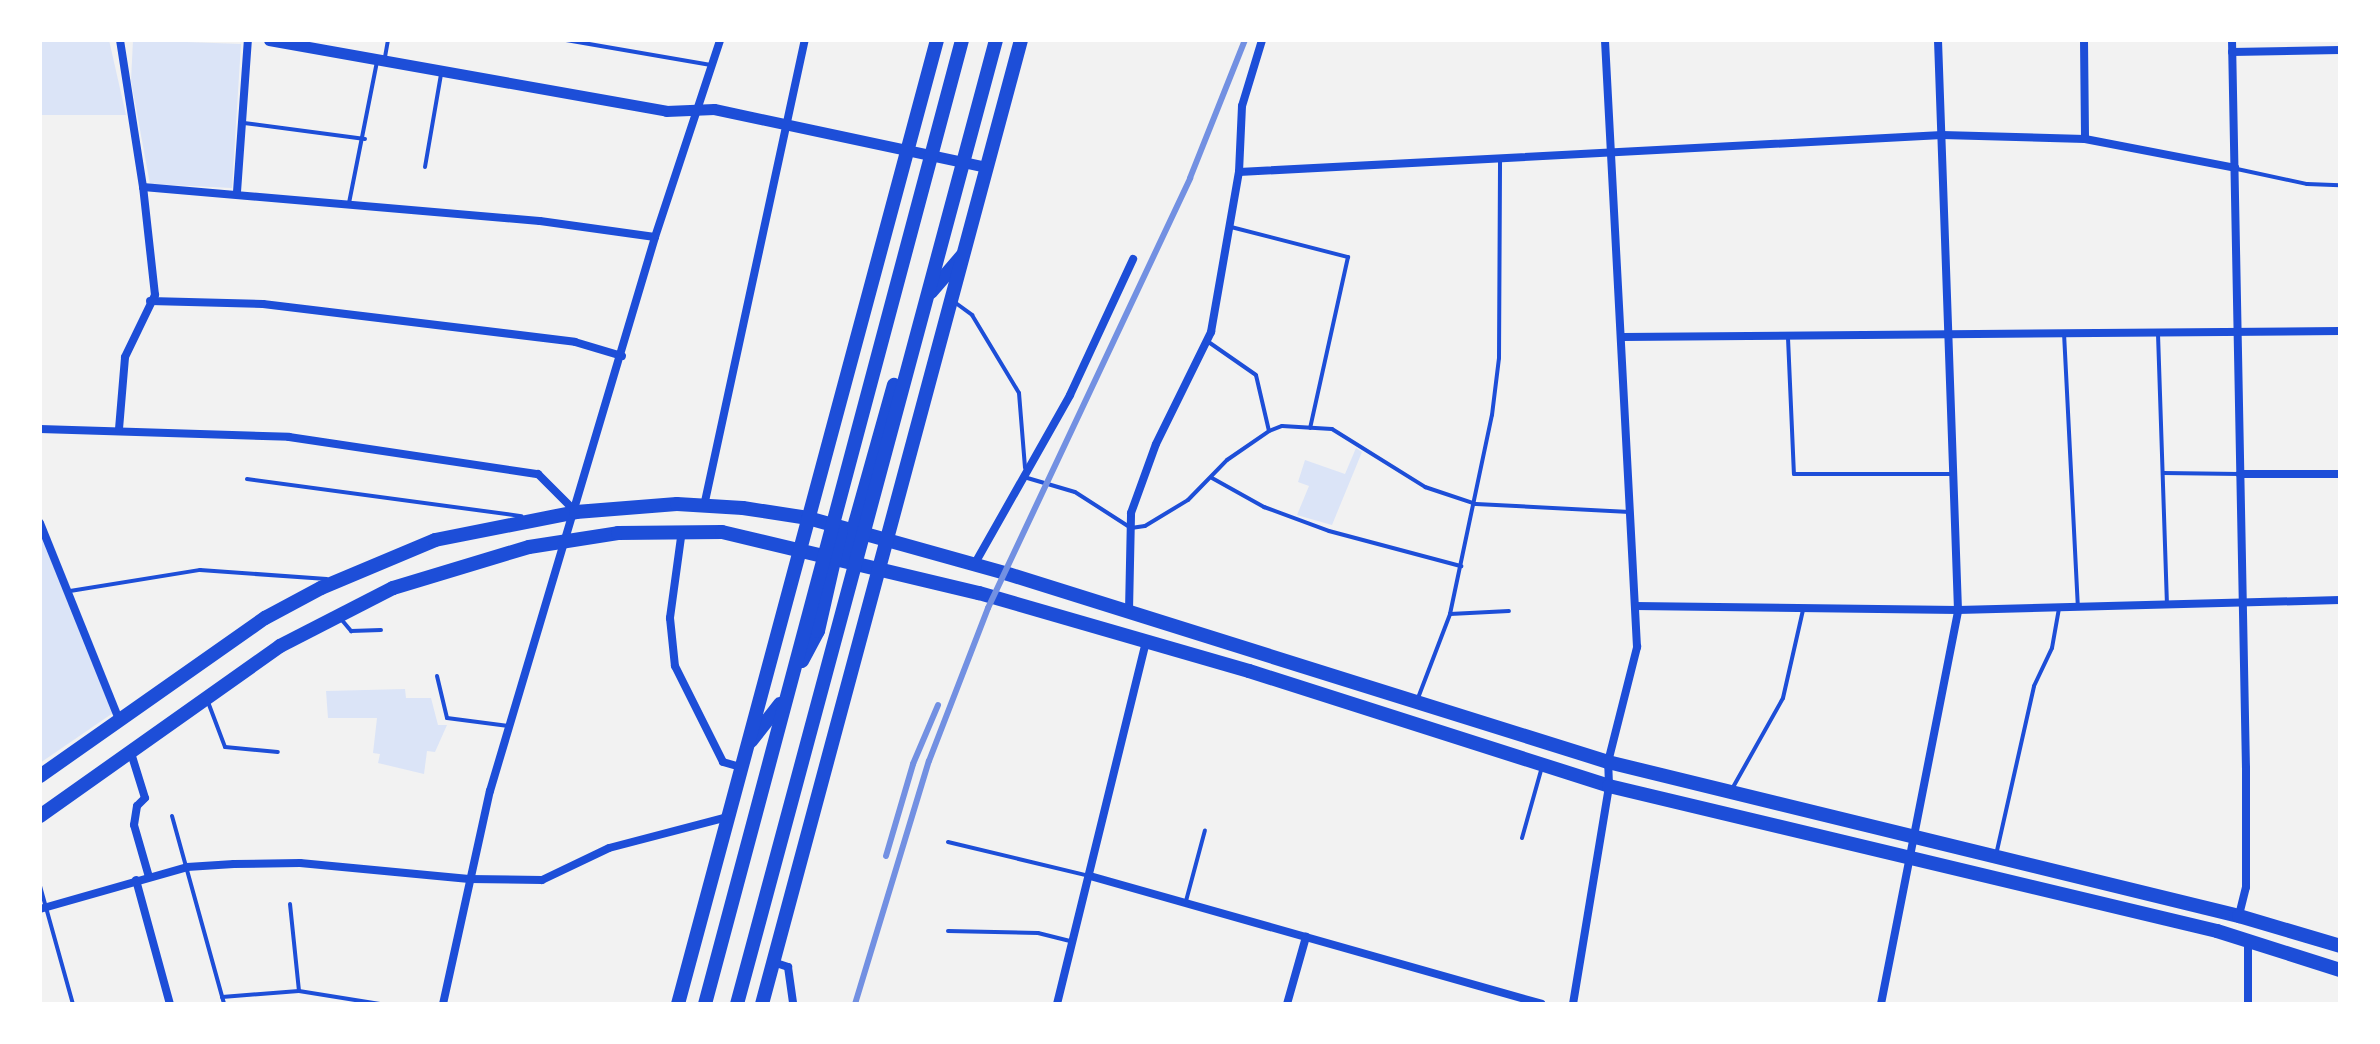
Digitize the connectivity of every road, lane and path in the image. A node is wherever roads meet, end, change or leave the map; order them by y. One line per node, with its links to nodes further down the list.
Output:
1 (120, 40): 36 (street)
2 (248, 40): 23 (street)
3 (269, 40): 19 (street)
4 (388, 40): 19 (lane)
5 (566, 40): 20 (lane)
6 (720, 40): 20 (street)
7 (805, 40): 24 (street)
8 (937, 40): 28 (main road)
9 (962, 40): 146 (main road)
10 (996, 40): 147 (main road)
11 (1021, 40): 32 (main road)
12 (1262, 40): 34 (street)
13 (1605, 40): 29 (street)
14 (1938, 40): 25 (street)
15 (2084, 40): 27 (street)
16 (2232, 40): 18 (street)
17 (2340, 50): 18 (street)
18 (2232, 52): 33 (street)
19 (381, 59): 21 (street); 26 (lane)
20 (711, 65): 22 (street)
21 (442, 68): 22 (street); 31 (lane)
22 (695, 110): 24 (street); 40 (street)
23 (243, 123): 26 (lane); 37 (street)
24 (784, 126): 28 (street); 66 (street)
25 (1942, 135): 27 (street); 29 (street); 49 (street)
26 (365, 139): 38 (lane)
27 (2085, 139): 33 (street)
28 (909, 147): 32 (street); 70 (main road)
29 (1611, 152): 30 (street); 51 (street)
30 (1500, 158): 34 (street); 65 (lane)
31 (425, 167)
32 (987, 167): 41 (main road)
33 (2235, 168): 35 (lane); 47 (street)
34 (1239, 172): 39 (street)
35 (2340, 185)
36 (143, 187): 37 (street); 44 (street)
37 (237, 192): 38 (street)
38 (349, 203): 40 (street)
39 (1231, 227): 52 (street); 54 (lane)
40 (655, 237): 53 (street)
41 (962, 256): 43 (main road); 74 (main road)
42 (1133, 259): 62 (street)
43 (951, 300): 62 (lane); 76 (main road)
44 (150, 301): 53 (street); 56 (street)
45 (2340, 331): 47 (street)
46 (2158, 332): 47 (street); 48 (street); 58 (lane)
47 (2236, 332): 60 (street)
48 (2064, 333): 49 (street); 88 (lane)
49 (1950, 334): 50 (street); 59 (street)
50 (1788, 336): 51 (street); 59 (lane)
51 (1622, 337): 68 (street)
52 (1207, 341): 57 (lane); 72 (street)
53 (622, 356): 67 (street)
54 (1310, 428): 57 (lane); 65 (lane)
55 (40, 429): 56 (street)
56 (119, 429): 67 (street)
57 (1269, 431): 63 (lane)
58 (2163, 473): 60 (lane); 86 (lane)
59 (1955, 474): 91 (street)
60 (2240, 474): 61 (street); 85 (street)
61 (2340, 474)
62 (1023, 478): 72 (lane); 79 (street)
63 (1211, 478): 72 (lane); 80 (lane)
64 (247, 479): 69 (lane)
65 (1476, 504): 68 (lane); 80 (lane)
66 (704, 506): 67 (main road); 70 (main road)
67 (576, 512): 69 (main road); 75 (street)
68 (1630, 512): 87 (street)
69 (529, 517): 82 (main road)
70 (808, 518): 74 (main road); 77 (main road)
71 (40, 523): 83 (street)
72 (1131, 528): 92 (street)
73 (682, 530): 75 (main road); 77 (main road); 108 (street)
74 (846, 531): 76 (main road); 78 (main road)
75 (563, 541): 95 (main road); 102 (street)
76 (887, 542): 79 (main road); 81 (main road)
77 (801, 547): 78 (main road); 103 (main road)
78 (840, 558): 81 (main road); 103 (main road)
79 (974, 565): 92 (main road)
80 (1461, 566): 94 (lane)
81 (880, 569): 97 (main road); 136 (main road)
82 (337, 580): 83 (lane); 101 (main road)
83 (69, 591): 101 (street)
84 (2340, 600): 85 (street)
85 (2243, 601): 86 (street); 130 (street)
86 (2167, 603): 88 (street)
87 (1635, 606): 90 (street); 106 (street)
88 (2078, 606): 89 (street)
89 (2060, 607): 91 (street); 119 (lane)
90 (1804, 608): 91 (street); 111 (lane)
91 (1958, 610): 116 (street)
92 (1129, 611): 100 (main road)
93 (1509, 611): 94 (lane)
94 (1450, 614): 100 (lane)
95 (337, 615): 96 (lane); 99 (main road)
96 (381, 630)
97 (1146, 642): 107 (main road); 122 (street)
98 (437, 676): 102 (lane)
99 (206, 698): 104 (lane); 105 (main road)
100 (1418, 700): 106 (main road)
101 (120, 722): 109 (main road)
102 (508, 726): 124 (street)
103 (748, 744): 108 (main road)
104 (278, 752)
105 (131, 753): 112 (main road); 123 (street)
106 (1608, 762): 110 (street); 111 (main road)
107 (1543, 764): 110 (main road); 117 (lane)
108 (741, 767): 114 (main road)
109 (40, 776)
110 (1609, 786): 120 (main road); 153 (street)
111 (1730, 792): 116 (main road)
112 (40, 816)
113 (172, 816): 121 (lane)
114 (728, 817): 124 (street); 145 (main road)
115 (1205, 830): 127 (lane)
116 (1915, 836): 119 (main road); 120 (street)
117 (1522, 838)
118 (948, 842): 122 (lane)
119 (1995, 856): 130 (main road)
120 (1910, 858): 133 (main road); 154 (street)
121 (187, 867): 123 (street); 124 (street); 139 (lane)
122 (1090, 876): 127 (street); 134 (street)
123 (149, 877): 125 (street)
124 (469, 879): 144 (street)
125 (136, 880): 129 (street); 141 (street)
126 (40, 886): 129 (lane)
127 (1186, 901): 132 (street)
128 (290, 904): 138 (lane)
129 (43, 908): 140 (lane)
130 (2239, 916): 135 (main road)
131 (948, 931): 134 (lane)
132 (1306, 937): 151 (street); 152 (street)
133 (2249, 939): 137 (main road); 155 (street)
134 (1073, 942): 150 (street)
135 (2340, 946)
136 (773, 962): 148 (main road); 149 (street)
137 (2340, 970)
138 (299, 991): 139 (lane); 143 (lane)
139 (222, 997): 142 (lane)
140 (73, 1004)
141 (170, 1004)
142 (224, 1004)
143 (380, 1004)
144 (443, 1004)
145 (678, 1004)
146 (705, 1004)
147 (737, 1004)
148 (762, 1004)
149 (793, 1004)
150 (1057, 1004)
151 (1287, 1004)
152 (1541, 1004)
153 (1573, 1004)
154 (1881, 1004)
155 (2248, 1004)

